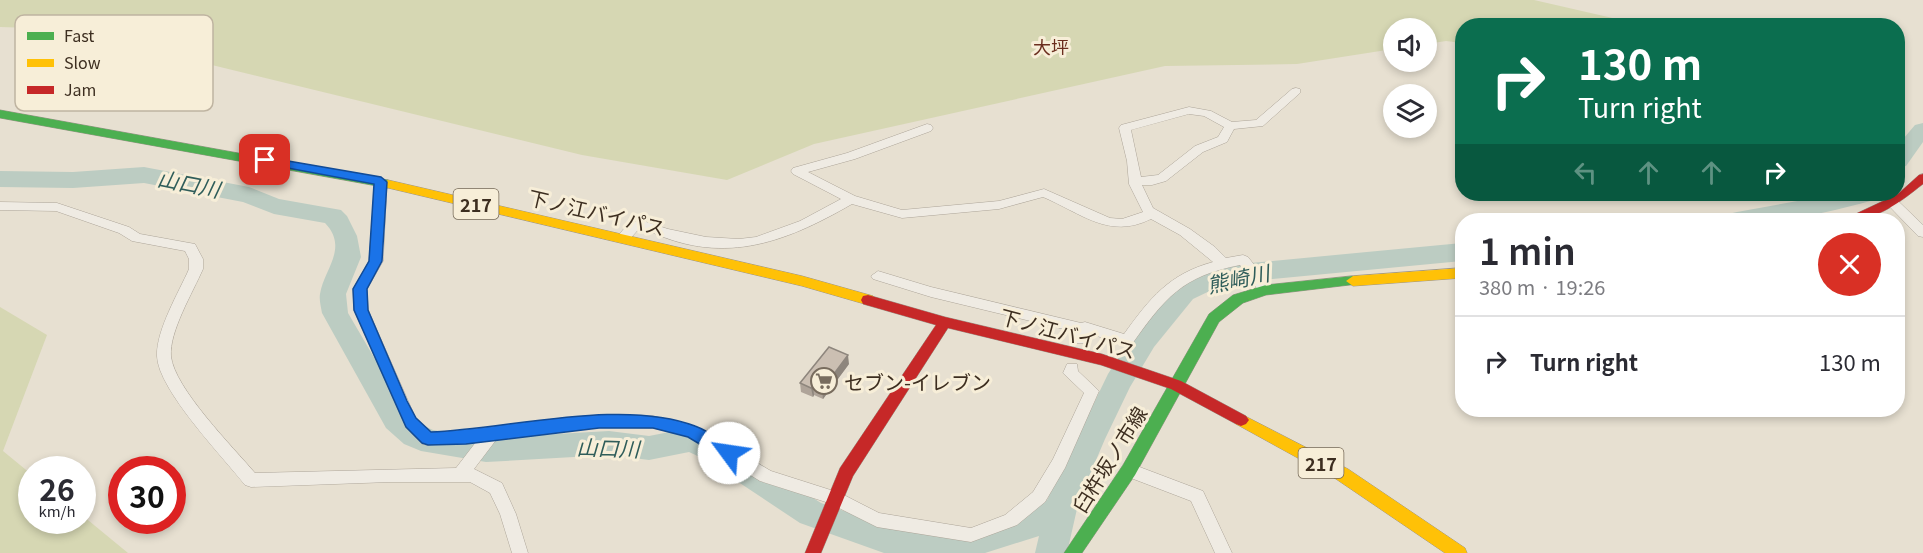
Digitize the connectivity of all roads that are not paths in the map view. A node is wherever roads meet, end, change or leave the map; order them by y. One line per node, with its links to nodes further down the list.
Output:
1 (1296, 91): 3 (street)
2 (0, 114): 7 (main road, 下ノ江バイパス / 217)
3 (1230, 126): 6 (street); 6 (street)
4 (927, 128): 9 (street)
5 (1923, 178): 8 (main road)
6 (1135, 181): 14 (street)
7 (381, 182): 17 (main road, 下ノ江バイパス / 217); 29 (street)
8 (1905, 192)
9 (851, 199): 14 (street); 17 (street)
10 (1892, 202): 12 (main road); 13 (street)
11 (0, 206): 31 (street)
12 (1869, 213)
13 (1903, 213)
14 (1150, 214): 18 (street)
15 (1905, 215): 16 (street)
16 (1923, 233)
17 (622, 238): 24 (main road, 下ノ江バイパス / 217)
18 (1222, 263): 21 (street); 23 (street)
19 (1455, 273): 21 (main road, 臼杵坂ノ市線)
20 (878, 276): 22 (street)
21 (1263, 287): 28 (main road, 臼杵坂ノ市線)
22 (931, 292): 23 (street); 24 (street)
23 (1014, 313): 26 (street)
24 (920, 315): 25 (main road, 下ノ江バイパス / 217)
25 (945, 322): 26 (main road, 下ノ江バイパス / 217); 32 (main road)
26 (1006, 337): 28 (main road, 下ノ江バイパス / 217)
27 (1072, 368): 32 (street)
28 (1176, 385): 30 (main road, 臼杵坂ノ市線); 37 (main road, 217)
29 (491, 435): 31 (street); 32 (street)
30 (1129, 470): 35 (main road, 臼杵坂ノ市線); 36 (street)
31 (463, 472): 33 (street)
32 (832, 503): 34 (main road)
33 (520, 553)
34 (813, 553)
35 (1072, 553)
36 (1224, 553)
37 (1459, 553)

